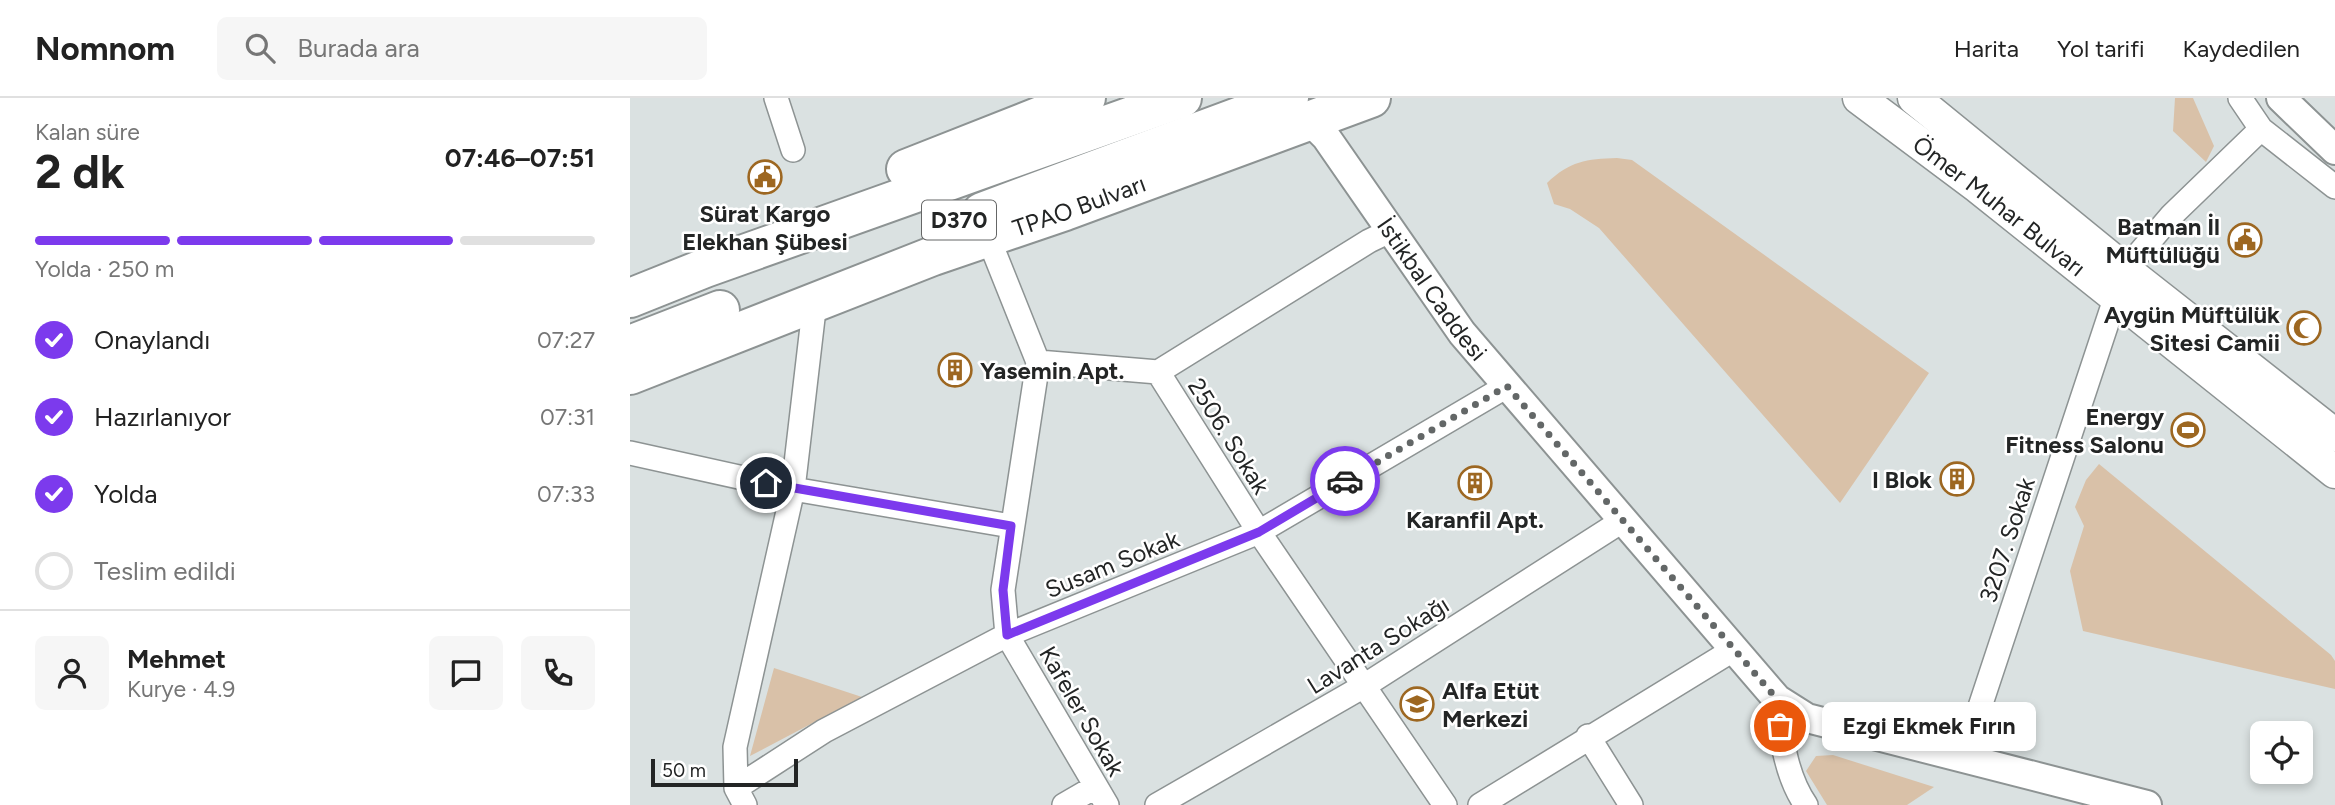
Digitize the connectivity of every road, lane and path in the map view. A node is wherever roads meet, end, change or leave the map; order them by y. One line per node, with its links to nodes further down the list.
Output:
1 (776, 98): 13 (street)
2 (1182, 98): 20 (highway, D370)
3 (1371, 98): 10 (highway, TPAO Bulvarı)
4 (1859, 98): 19 (main road, Ömer Muhar Bulvarı)
5 (1914, 98): 19 (main road, Ömer Muhar Bulvarı)
6 (2240, 98): 11 (street)
7 (2281, 98): 14 (street)
8 (2303, 98): 12 (street)
9 (1077, 100): 18 (highway)
10 (1300, 110): 16 (street, İstikbal Caddesi); 17 (highway, TPAO Bulvarı); 22 (highway, TPAO Bulvarı / D370)
11 (2260, 129): 15 (street); 19 (street)
12 (2335, 131)
13 (793, 150)
14 (2335, 150)
15 (2335, 187)
16 (1392, 230): 24 (street); 26 (street, İstikbal Caddesi)
17 (988, 237): 21 (highway, TPAO Bulvarı); 23 (street)
18 (630, 276)
19 (2120, 285): 27 (main road, Ömer Muhar Bulvarı); 29 (main road, Ömer Muhar Bulvarı); 39 (street, 3207. Sokak)
20 (630, 298)
21 (815, 301): 25 (highway, TPAO Bulvarı); 30 (street)
22 (630, 345)
23 (1038, 362): 24 (street); 32 (street, Kafeler Sokak)
24 (1158, 372): 33 (street, 2506. Sokak)
25 (630, 375)
26 (1507, 386): 31 (street, İstikbal Caddesi); 33 (street, Susam Sokak)
27 (2335, 435)
28 (630, 453): 30 (street)
29 (2335, 472)
30 (793, 489): 32 (street); 40 (street)
31 (1622, 521): 35 (street, İstikbal Caddesi); 36 (street, Lavanta Sokağı)
32 (1011, 526): 34 (street, Kafeler Sokak)
33 (1259, 532): 34 (street, Susam Sokak); 36 (street, 2506. Sokak)
34 (1007, 635): 40 (street, Susam Sokak); 41 (street, Kafeler Sokak)
35 (1733, 650): 37 (street, İstikbal Caddesi); 38 (street)
36 (1364, 686): 43 (street, Lavanta Sokağı); 44 (street, 2506. Sokak)
37 (1777, 699): 39 (street, İstikbal Caddesi); 47 (street)
38 (1588, 736): 45 (street); 46 (street)
39 (1963, 758): 48 (street, İstikbal Caddesi)
40 (741, 796)
41 (1101, 796): 42 (street)
42 (1064, 805)
43 (1157, 805)
44 (1445, 805)
45 (1480, 805)
46 (1631, 805)
47 (1806, 805)
48 (2147, 805)

